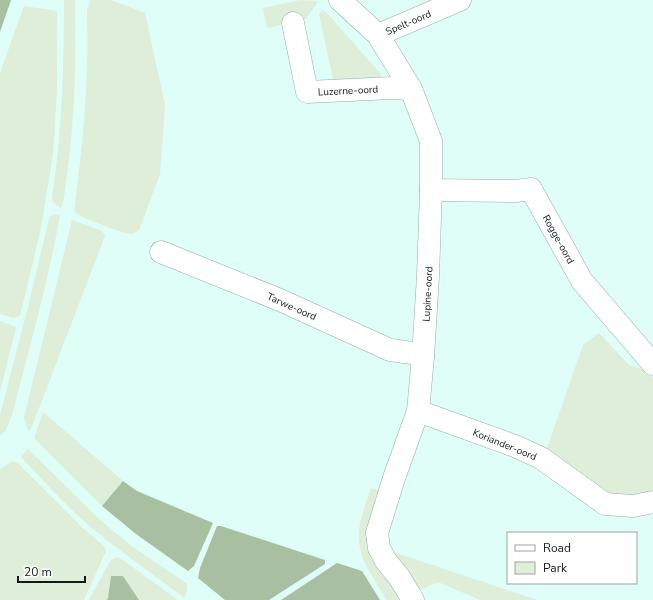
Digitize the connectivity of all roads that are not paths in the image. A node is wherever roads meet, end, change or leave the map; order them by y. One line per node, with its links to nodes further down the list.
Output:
1 (340, 0): 4 (street, Lupine-oord)
2 (460, 0): 4 (street, Spelt-oord)
3 (293, 23): 5 (street, Luzerne-oord)
4 (378, 34): 5 (street, Lupine-oord)
5 (411, 89): 6 (street, Lupine-oord)
6 (432, 190): 8 (street, Lupine-oord); 9 (street, Rogge-oord)
7 (161, 252): 8 (street, Tarwe-oord)
8 (423, 357): 10 (street, Lupine-oord)
9 (653, 364)
10 (418, 411): 11 (street, Koriander-oord); 12 (street, Lupine-oord)
11 (653, 502)
12 (413, 600)

